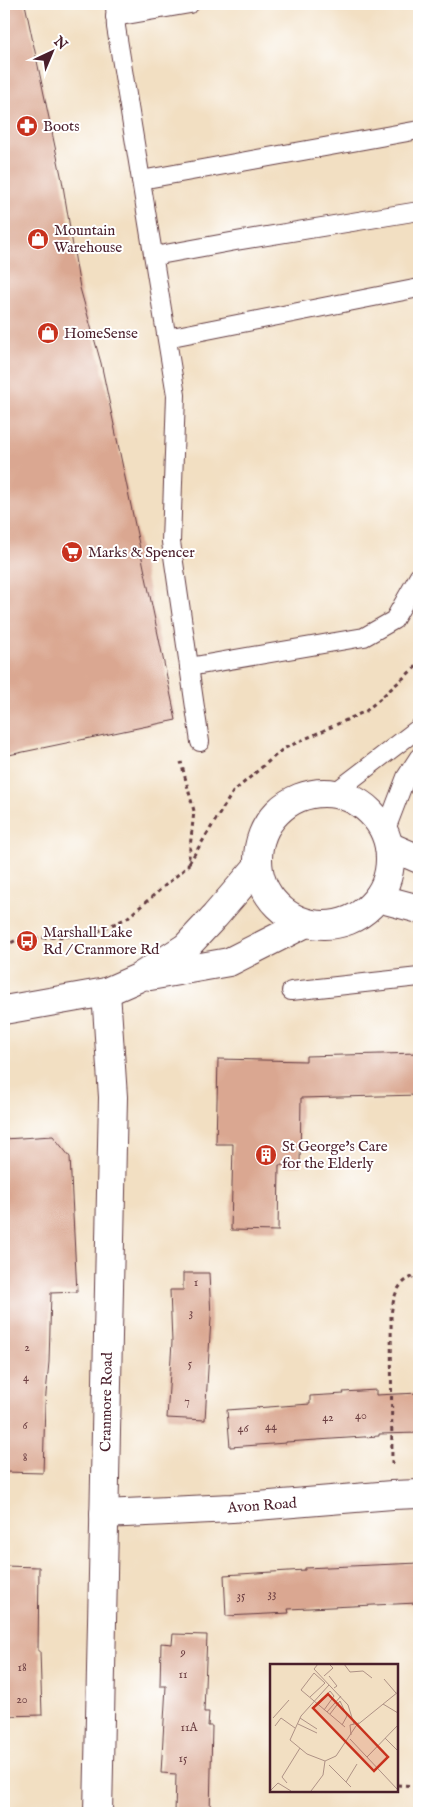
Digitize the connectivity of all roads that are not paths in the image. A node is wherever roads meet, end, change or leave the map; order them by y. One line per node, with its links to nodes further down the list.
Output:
1 (190, 4): 2 (lane)
2 (115, 10): 4 (lane)
3 (419, 130): 4 (lane)
4 (141, 180): 6 (lane)
5 (419, 211): 6 (lane)
6 (154, 256): 8 (lane)
7 (419, 288): 8 (lane)
8 (167, 338): 10 (lane)
9 (419, 576): 10 (lane)
10 (189, 667): 12 (lane)
11 (419, 728): 14 (lane)
12 (200, 742)
13 (419, 757): 15 (lane)
14 (334, 793): 15 (street); 17 (street)
15 (387, 839): 16 (street); 18 (street)
16 (419, 859)
17 (258, 866): 20 (street); 21 (street)
18 (378, 898): 19 (street); 20 (street)
19 (419, 910)
20 (306, 923): 21 (street)
21 (138, 978): 24 (street)
22 (419, 978): 23 (lane)
23 (291, 991)
24 (106, 992): 25 (street); 27 (street, Cranmore Road)
25 (4, 1010)
26 (419, 1494): 27 (street, Avon Road)
27 (104, 1514): 28 (street, Cranmore Road)
28 (98, 1813)

